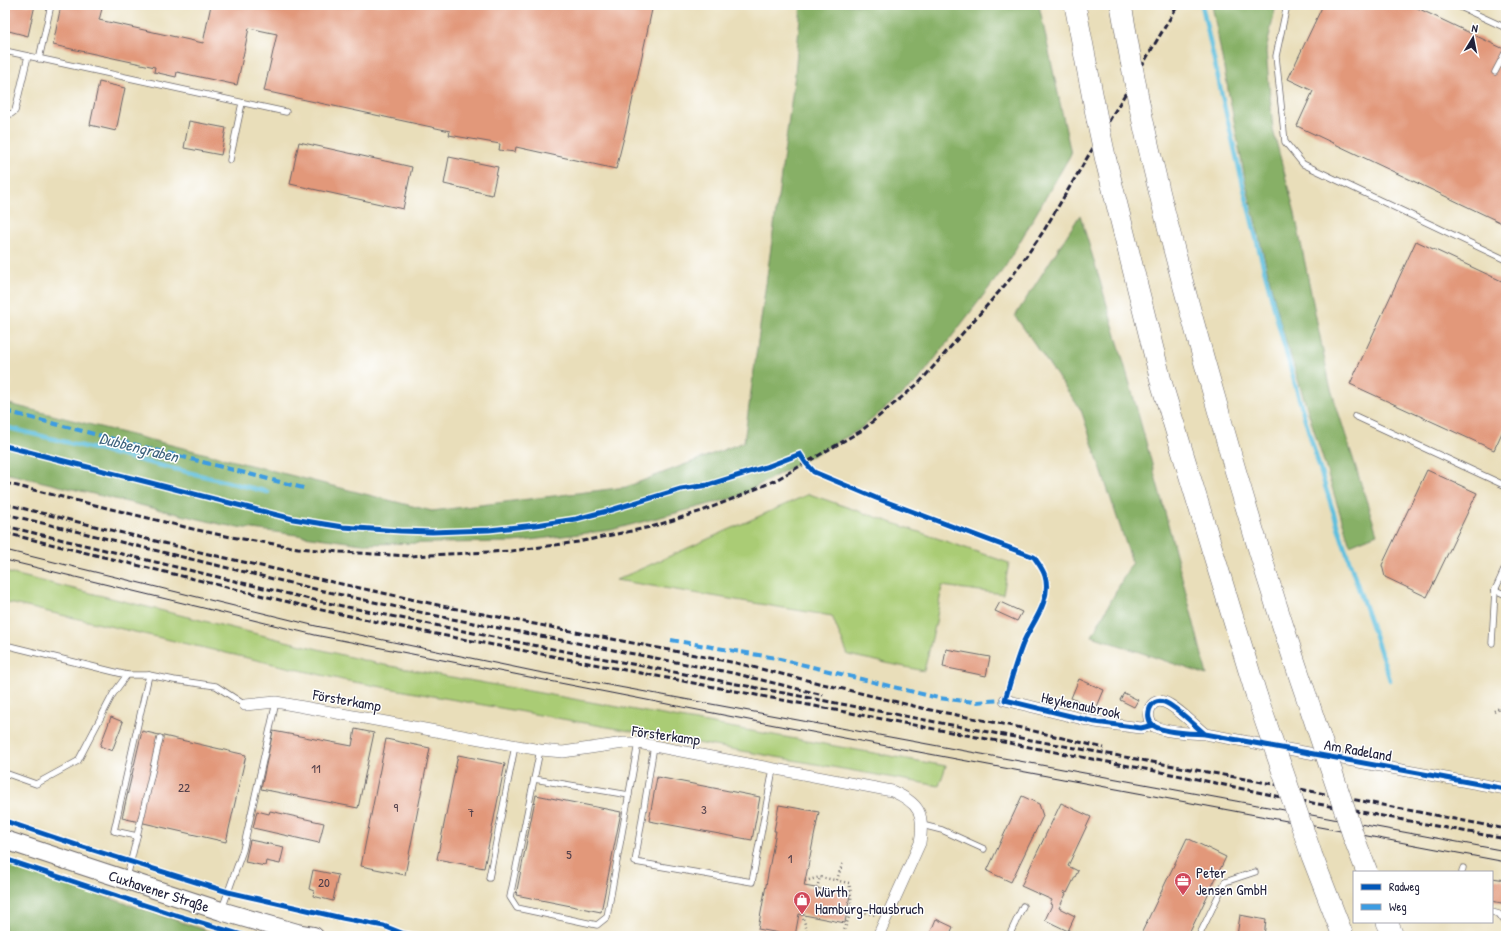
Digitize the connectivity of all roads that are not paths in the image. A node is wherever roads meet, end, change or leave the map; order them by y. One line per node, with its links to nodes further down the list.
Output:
1 (51, 5): 10 (lane)
2 (1075, 5): 58 (highway, bridge)
3 (1121, 5): 45 (highway, bridge)
4 (1287, 5): 16 (lane)
5 (1456, 5): 6 (lane)
6 (1506, 28)
7 (1506, 50): 11 (lane)
8 (5, 51): 9 (lane)
9 (28, 56): 10 (lane); 14 (lane)
10 (39, 59): 12 (lane)
11 (1495, 72)
12 (242, 103): 13 (lane); 15 (lane)
13 (286, 112)
14 (5, 113)
15 (230, 160)
16 (1506, 260)
17 (1356, 416): 18 (lane)
18 (1506, 486)
19 (1506, 566): 20 (lane)
20 (1495, 590): 21 (lane); 22 (lane)
21 (1506, 595)
22 (1492, 643)
23 (5, 645): 24 (lane)
24 (127, 675): 25 (lane); 37 (lane)
25 (149, 675): 28 (lane); 42 (lane)
26 (1005, 700): 29 (street, Heykenaubrook)
27 (276, 702): 28 (street, Försterkamp); 33 (street, Försterkamp); 50 (lane)
28 (245, 705)
29 (1153, 725): 30 (street, Am Radeland); 30 (street, Am Radeland)
30 (1205, 734): 39 (street, Am Radeland)
31 (160, 738): 42 (lane)
32 (638, 743): 34 (street, Försterkamp); 35 (street, Försterkamp); 40 (lane)
33 (515, 746): 35 (street, Försterkamp); 47 (lane)
34 (654, 746): 36 (street, Försterkamp); 36 (lane)
35 (540, 750): 38 (lane)
36 (773, 769): 41 (street, Försterkamp)
37 (5, 772)
38 (534, 779): 40 (lane); 40 (lane)
39 (1506, 789)
40 (629, 795)
41 (922, 825): 44 (lane); 55 (street, Försterkamp)
42 (137, 836): 48 (lane)
43 (5, 840): 48 (main road, Cuxhavener Straße)
44 (984, 849)
45 (1367, 871)
46 (1255, 872): 57 (lane)
47 (489, 878)
48 (126, 880): 50 (main road, Cuxhavener Straße)
49 (1023, 906): 56 (lane)
50 (221, 911): 54 (main road, Cuxhavener Straße)
51 (1493, 912): 53 (lane)
52 (1387, 923): 59 (highway)
53 (1506, 923)
54 (314, 936)
55 (878, 936)
56 (1010, 936)
57 (1198, 936)
58 (1343, 936)
59 (1393, 936)

